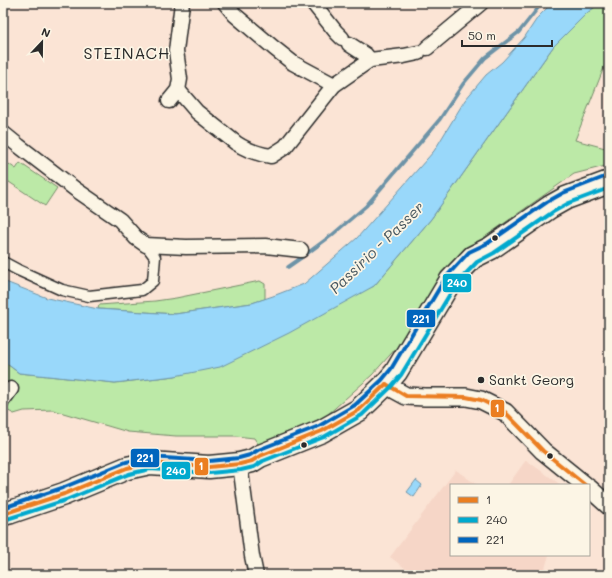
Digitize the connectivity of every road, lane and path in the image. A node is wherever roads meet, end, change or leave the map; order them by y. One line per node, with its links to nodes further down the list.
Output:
1 (182, 3): 6 (street)
2 (225, 3): 6 (street)
3 (314, 3): 5 (street)
4 (481, 3): 5 (street)
5 (370, 60): 6 (street)
6 (334, 85)
7 (3, 133): 9 (street)
8 (609, 182): 12 (main road)
9 (146, 245): 10 (street); 11 (street)
10 (301, 250)
11 (3, 262)
12 (386, 384): 13 (main road); 14 (street)
13 (240, 464): 17 (main road); 18 (street)
14 (584, 484)
15 (590, 489): 16 (street)
16 (609, 506)
17 (3, 514)
18 (256, 575)

